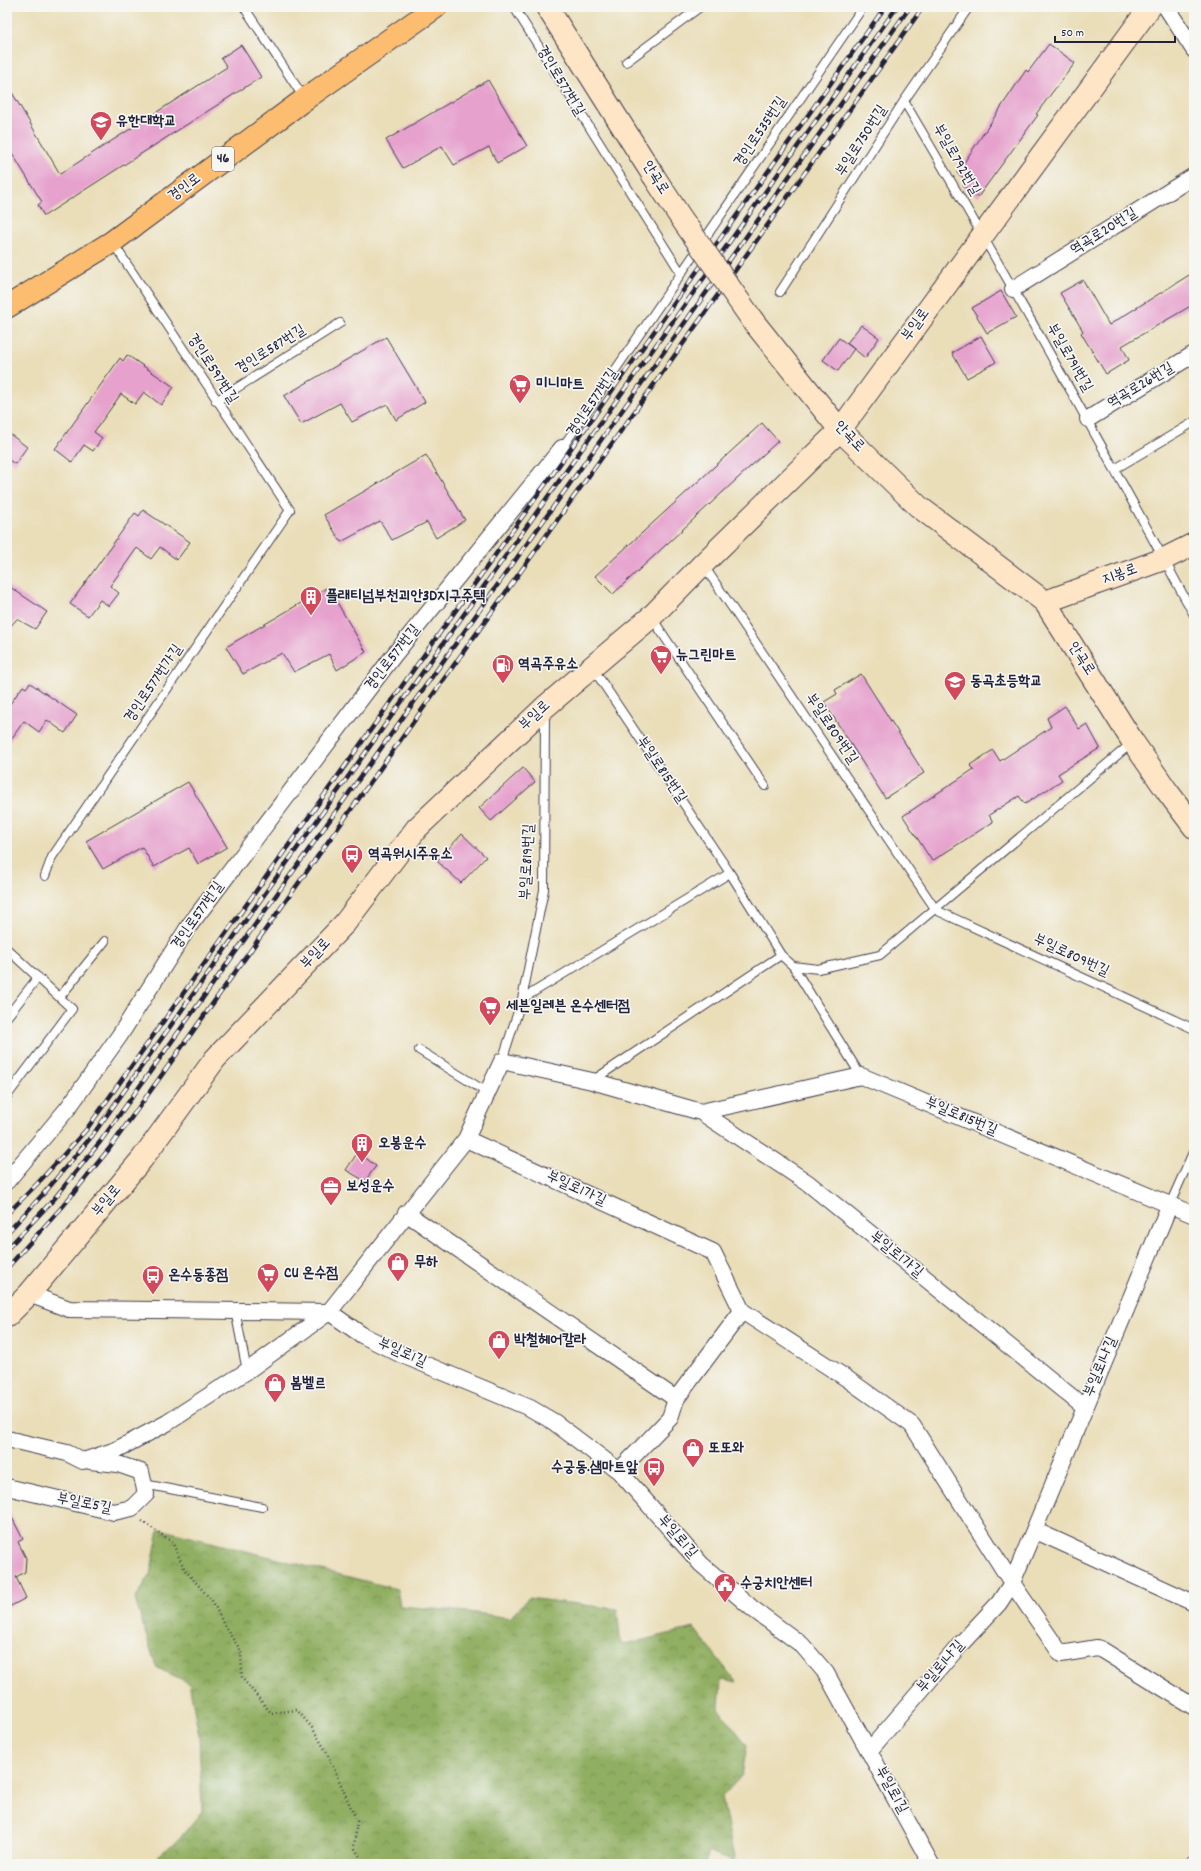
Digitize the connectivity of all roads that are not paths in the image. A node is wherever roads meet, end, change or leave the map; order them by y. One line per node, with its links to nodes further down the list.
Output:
1 (244, 7): 12 (lane)
2 (436, 7): 12 (main road, 경인로 / 46)
3 (514, 7): 17 (lane, 경인로577번길)
4 (547, 7): 26 (street, 안곡로, bridge)
5 (700, 7): 11 (lane)
6 (863, 7): 17 (lane, 경인로535번길)
7 (969, 7): 13 (lane, 부일로750번길)
8 (1150, 7): 15 (street, 부일로)
9 (1166, 7): 10 (street)
10 (1193, 46)
11 (626, 62)
12 (305, 99): 16 (main road, 경인로 / 46)
13 (904, 101): 15 (lane, 부일로792번길); 19 (lane, 부일로750번길)
14 (1194, 176): 18 (street, 역곡로20번길)
15 (983, 234): 18 (lane, 부일로791번길); 26 (street, 부일로)
16 (112, 242): 20 (main road, 경인로 / 46); 23 (lane, 경인로597번길)
17 (681, 273): 27 (lane, 경인로577번길)
18 (1013, 289): 24 (lane, 부일로791번길)
19 (780, 292)
20 (7, 307)
21 (340, 323): 23 (lane, 경인로587번길)
22 (1194, 354): 24 (street, 역곡로26번길)
23 (216, 401): 29 (lane, 경인로597번길)
24 (1088, 419): 28 (lane, 부일로791번길)
25 (1194, 422): 28 (lane)
26 (840, 430): 32 (street, 부일로); 33 (street, 안곡로)
27 (562, 448): 62 (street, 경인로577번길)
28 (1115, 469): 31 (lane, 부일로791번길)
29 (290, 510): 42 (lane, 경인로577번가길)
30 (1194, 544): 31 (street, 지봉로)
31 (1164, 560): 33 (street, 지봉로); 34 (lane, 부일로791번길)
32 (702, 564): 35 (street, 부일로); 43 (lane, 부일로809번길)
33 (1044, 602): 38 (street, 안곡로)
34 (1194, 616)
35 (651, 617): 36 (street, 부일로); 39 (lane)
36 (592, 667): 37 (street, 부일로); 41 (lane, 부일로815번길)
37 (545, 707): 50 (lane, 부일로819번길); 66 (street, 부일로)
38 (1134, 742): 40 (street, 안곡로); 43 (lane)
39 (765, 786)
40 (1194, 826)
41 (730, 873): 46 (lane, 부일로815번길); 50 (lane)
42 (45, 876)
43 (936, 910): 47 (lane); 52 (lane, 부일로809번길)
44 (106, 941): 49 (lane)
45 (7, 949): 48 (lane)
46 (781, 955): 47 (lane, 부일로815번길); 56 (lane)
47 (793, 966): 55 (lane, 부일로815번길)
48 (38, 977): 49 (lane); 51 (lane)
49 (60, 997): 58 (lane)
50 (522, 999): 54 (lane, 부일로819번길)
51 (7, 1016)
52 (1194, 1029)
53 (419, 1050): 57 (lane)
54 (502, 1061): 56 (street, 부일로1가길); 57 (street)
55 (861, 1076): 59 (street, 부일로1가길); 63 (street, 부일로815번길)
56 (592, 1081): 59 (street, 부일로1가길)
57 (488, 1093): 60 (street)
58 (7, 1096)
59 (701, 1112): 73 (street, 부일로1가길)
60 (466, 1139): 64 (street); 69 (street, 부일로1가길)
61 (1194, 1150): 63 (lane)
62 (7, 1181)
63 (1170, 1204): 65 (street, 부일로815번길); 73 (street, 부일로1나길)
64 (406, 1213): 68 (street); 72 (street)
65 (1194, 1215)
66 (29, 1294): 67 (street); 70 (street, 부일로)
67 (235, 1310): 68 (street); 71 (lane)
68 (329, 1312): 71 (street); 76 (street, 부일로1길)
69 (742, 1312): 72 (street); 81 (street)
70 (7, 1316)
71 (247, 1371): 75 (street)
72 (676, 1399): 76 (street)
73 (1084, 1407): 80 (street, 부일로1나길)
74 (7, 1439): 75 (street)
75 (83, 1461): 77 (street)
76 (619, 1470): 84 (street, 부일로1길)
77 (144, 1484): 78 (street, 부일로5길); 79 (lane)
78 (7, 1487)
79 (262, 1507)
80 (1034, 1530): 81 (street, 부일로1나길); 82 (street)
81 (1012, 1583): 83 (street); 84 (street, 부일로1나길)
82 (1194, 1603)
83 (1194, 1707)
84 (869, 1751): 85 (street, 부일로1길)
85 (931, 1864)

